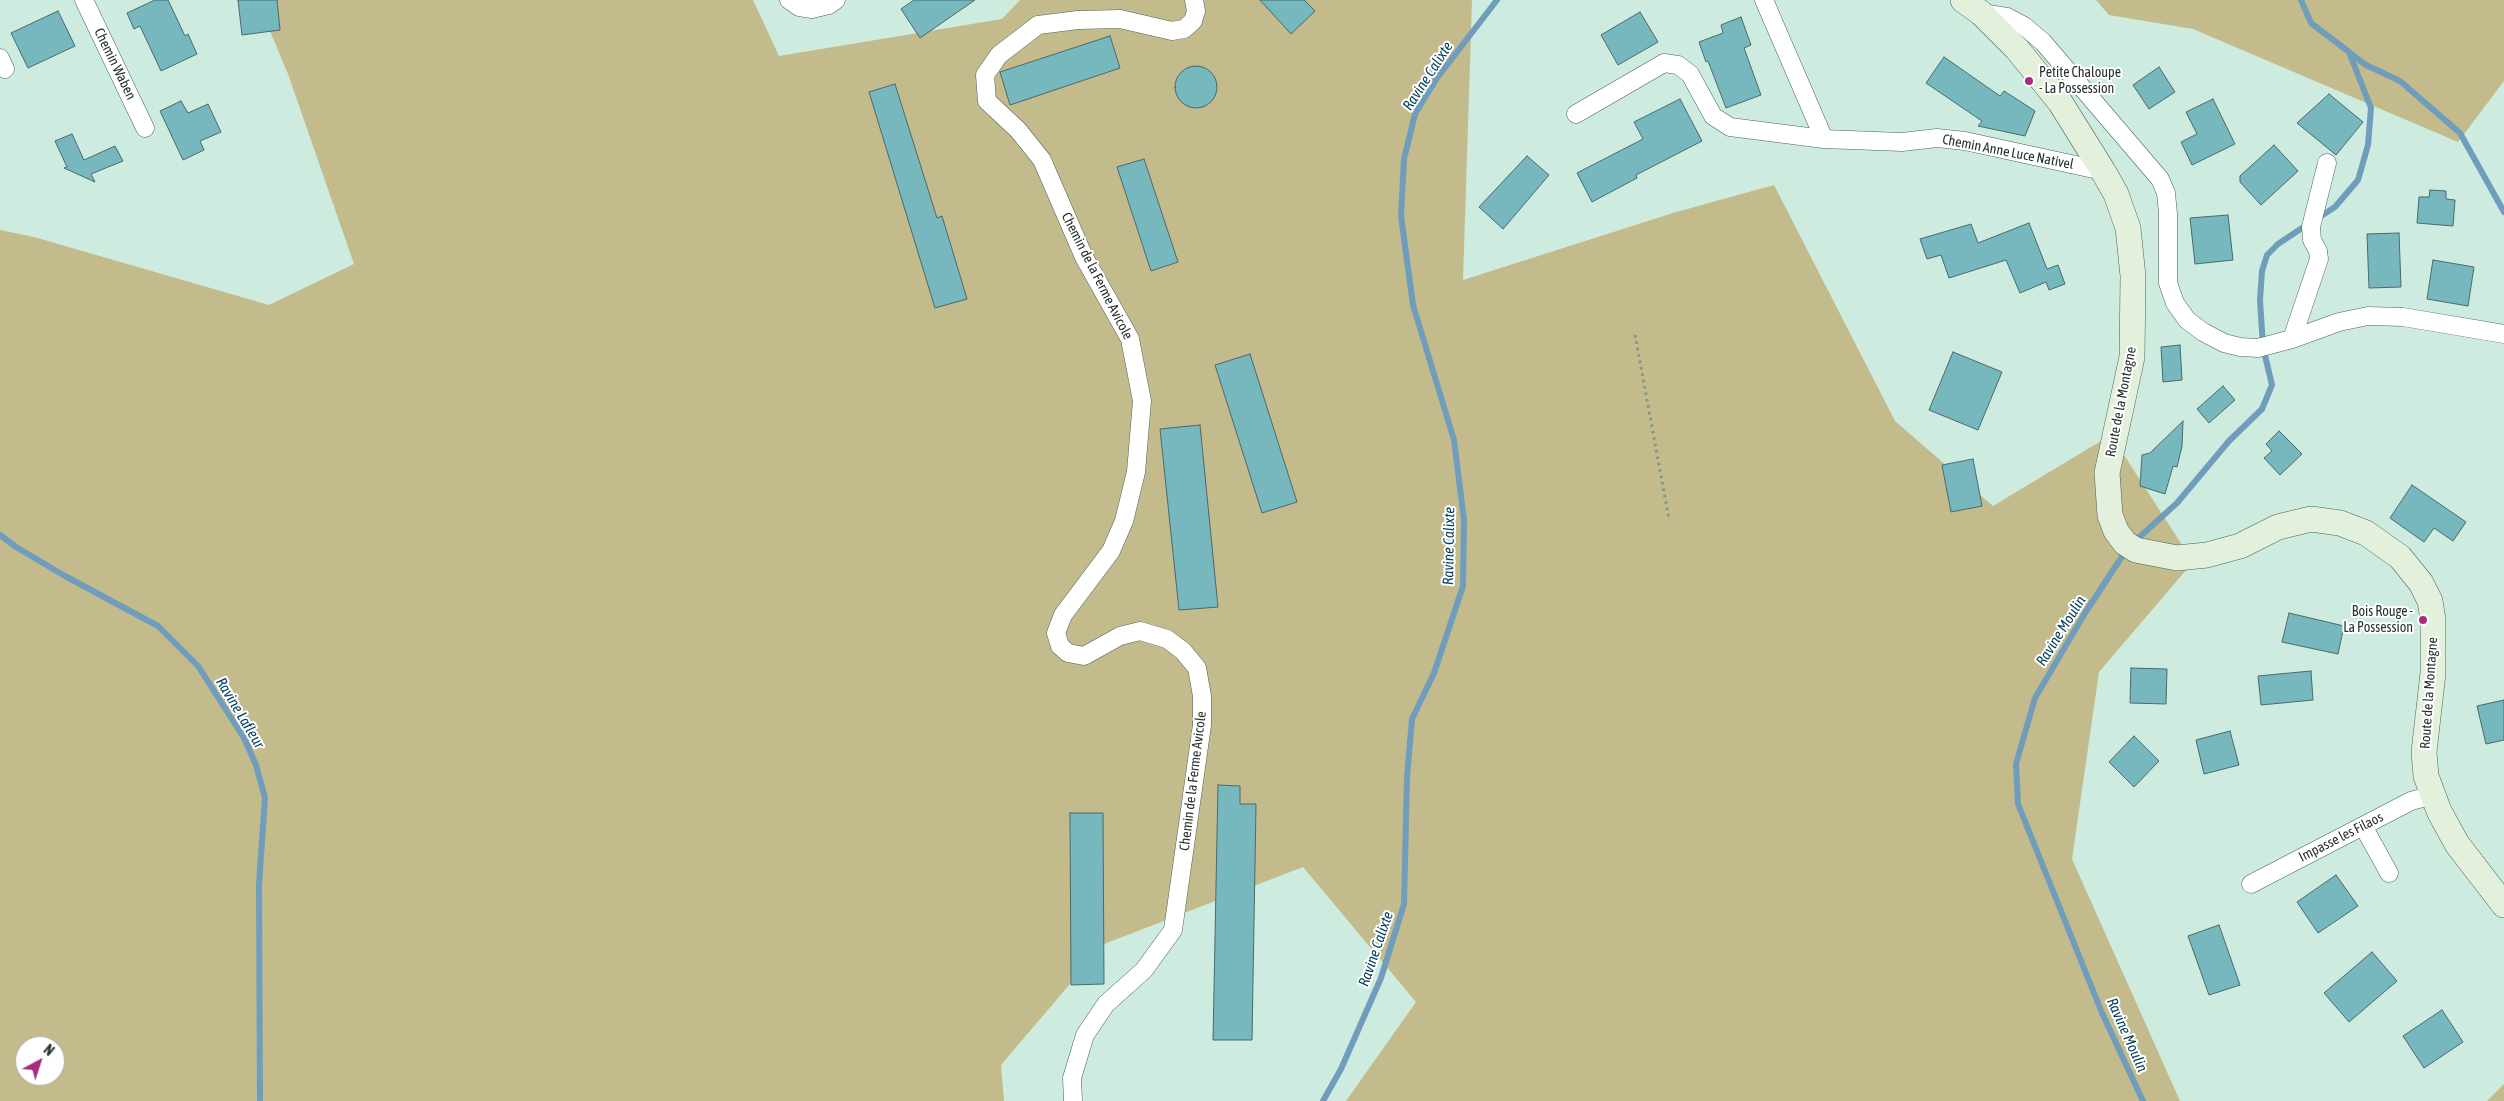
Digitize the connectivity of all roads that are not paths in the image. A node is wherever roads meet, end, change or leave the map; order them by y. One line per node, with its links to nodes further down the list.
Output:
1 (84, 0): 8 (street, Chemin Waben)
2 (789, 0): 3 (street)
3 (836, 0)
4 (1194, 0): 19 (street, Chemin de la Ferme Avicole)
5 (1764, 0): 9 (street)
6 (1972, 6): 11 (main road, Route de la Montagne); 13 (street)
7 (1576, 114): 9 (street, Chemin Anne Luce Nativel)
8 (145, 128)
9 (1824, 139): 11 (street, Chemin Anne Luce Nativel)
10 (2326, 163): 13 (street)
11 (2103, 171): 14 (main road, Route de la Montagne)
12 (2504, 334): 13 (street)
13 (2292, 339)
14 (2433, 795): 15 (street, Impasse les Filaos); 18 (main road, Route de la Montagne)
15 (2362, 826): 16 (street); 17 (street, Impasse les Filaos)
16 (2389, 873)
17 (2251, 884)
18 (2504, 905)
19 (1073, 1101)

